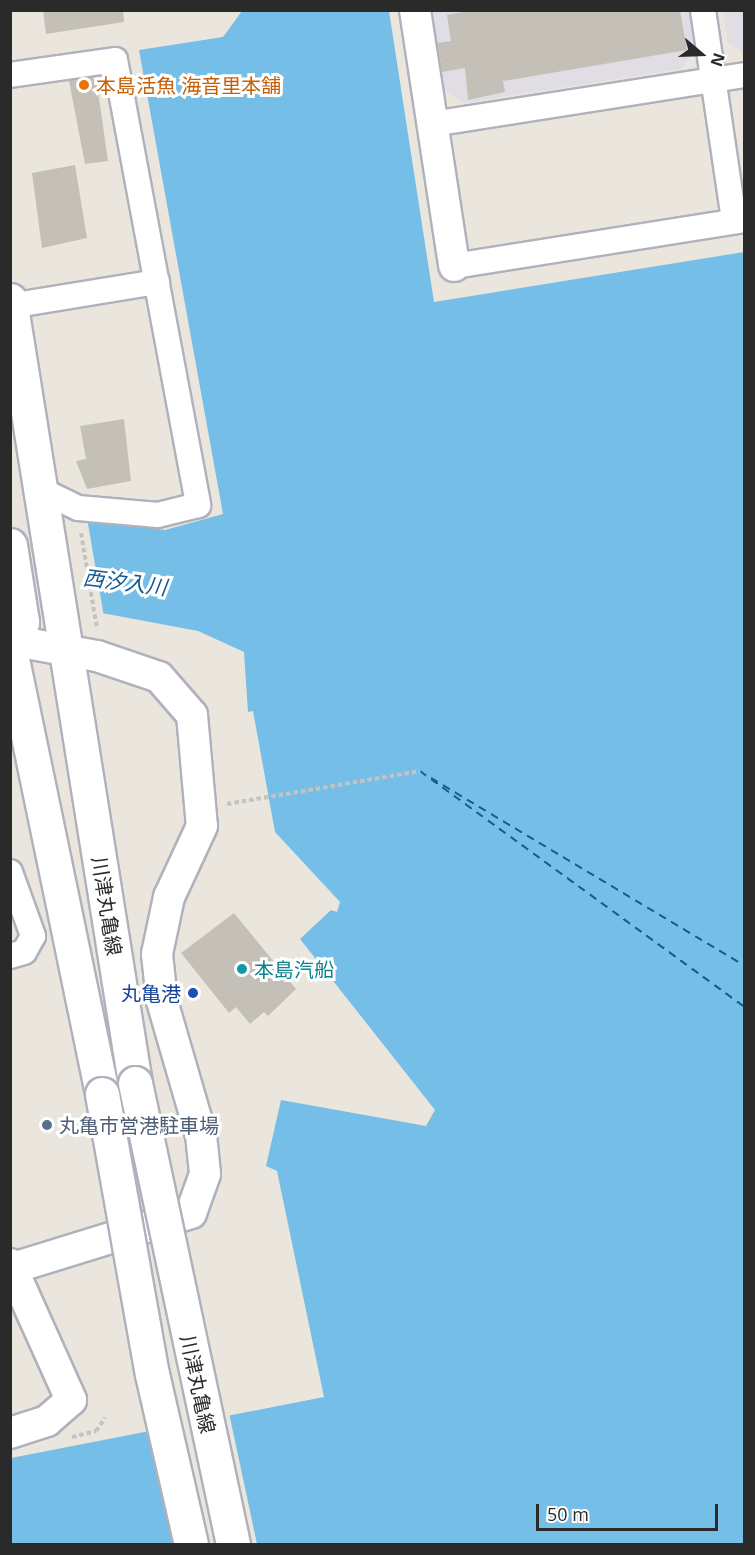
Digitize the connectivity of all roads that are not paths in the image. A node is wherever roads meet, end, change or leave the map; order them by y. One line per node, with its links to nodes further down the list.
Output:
1 (415, 10): 6 (street)
2 (703, 10): 5 (street)
3 (10, 75): 9 (street)
4 (744, 75): 5 (street)
5 (713, 80): 6 (street); 7 (street)
6 (432, 124): 8 (street)
7 (739, 221): 8 (street)
8 (454, 266)
9 (157, 282): 10 (street); 11 (street)
10 (11, 305): 11 (main road, 川津丸亀線)
11 (42, 503): 14 (main road, 川津丸亀線)
12 (10, 545): 13 (main road, 川津丸亀線)
13 (13, 637): 14 (street); 19 (main road, 川津丸亀線, bridge)
14 (66, 651): 17 (street); 20 (main road, 川津丸亀線, bridge)
15 (10, 872): 16 (street)
16 (10, 956)
17 (11, 1266): 18 (street)
18 (10, 1433)
19 (191, 1545)
20 (233, 1545)

